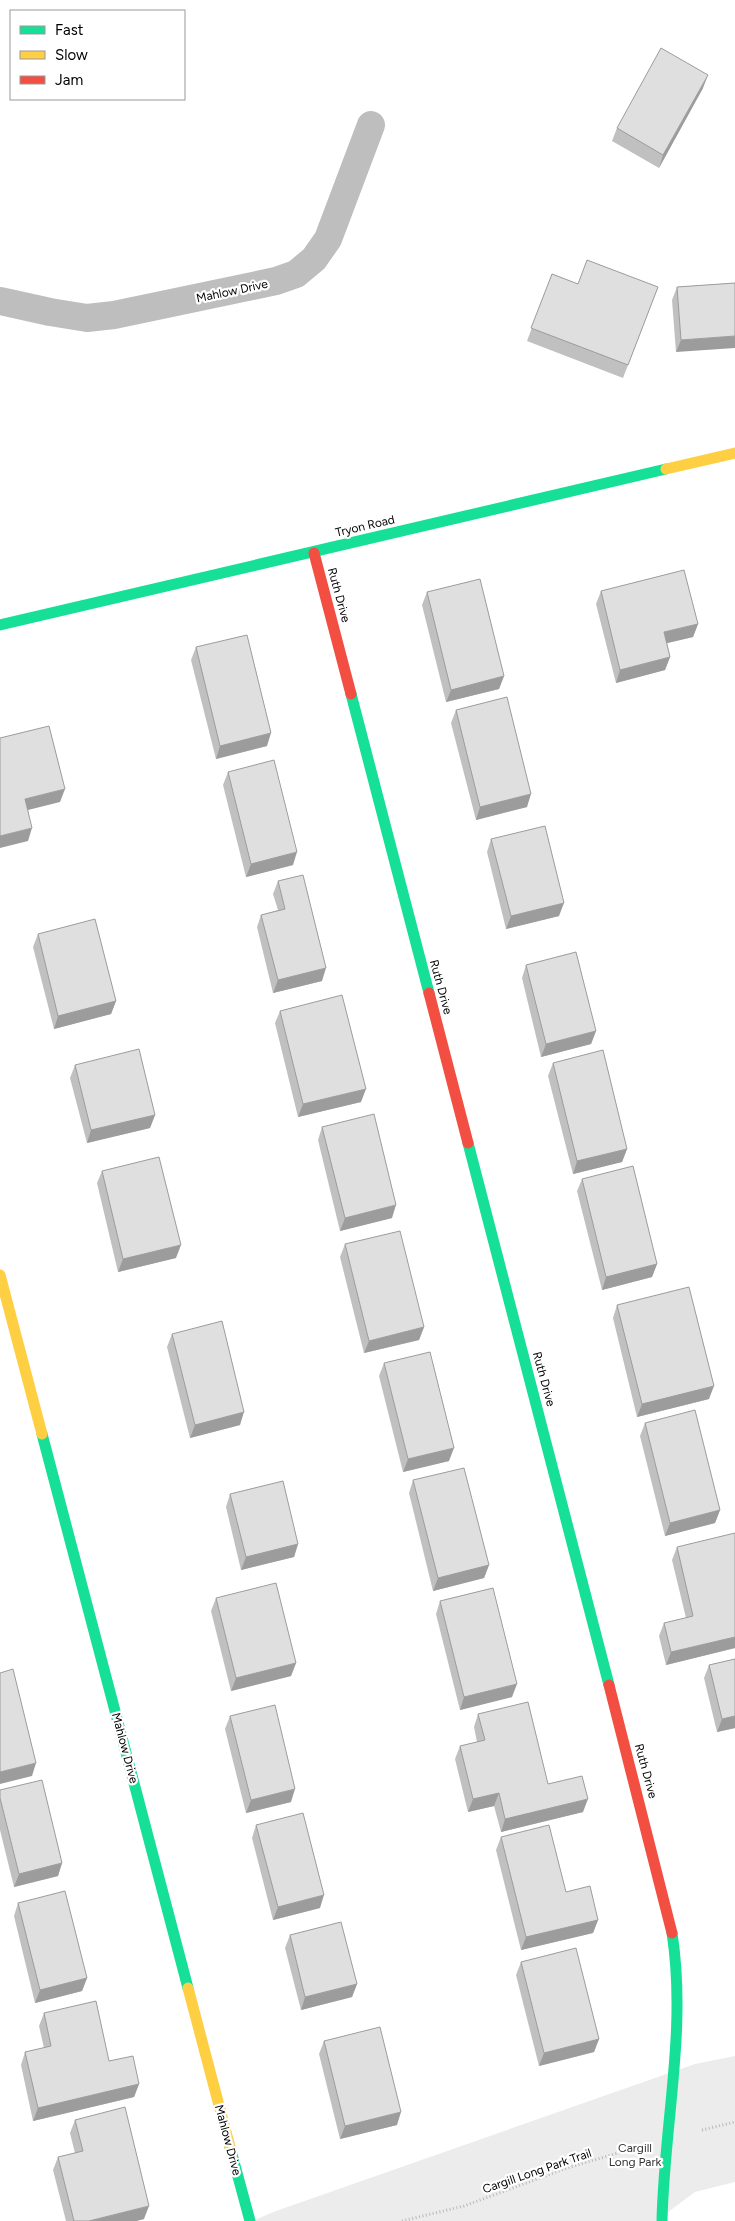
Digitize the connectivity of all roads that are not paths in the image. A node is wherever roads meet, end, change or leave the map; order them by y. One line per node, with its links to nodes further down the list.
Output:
1 (371, 125): 2 (street, Mahlow Drive)
2 (0, 301)
3 (735, 453): 4 (street, Tryon Road)
4 (314, 553): 5 (street, Tryon Road); 8 (street, Ruth Drive)
5 (0, 625)
6 (0, 1276): 7 (street, Mahlow Drive)
7 (250, 2221)
8 (662, 2221)

